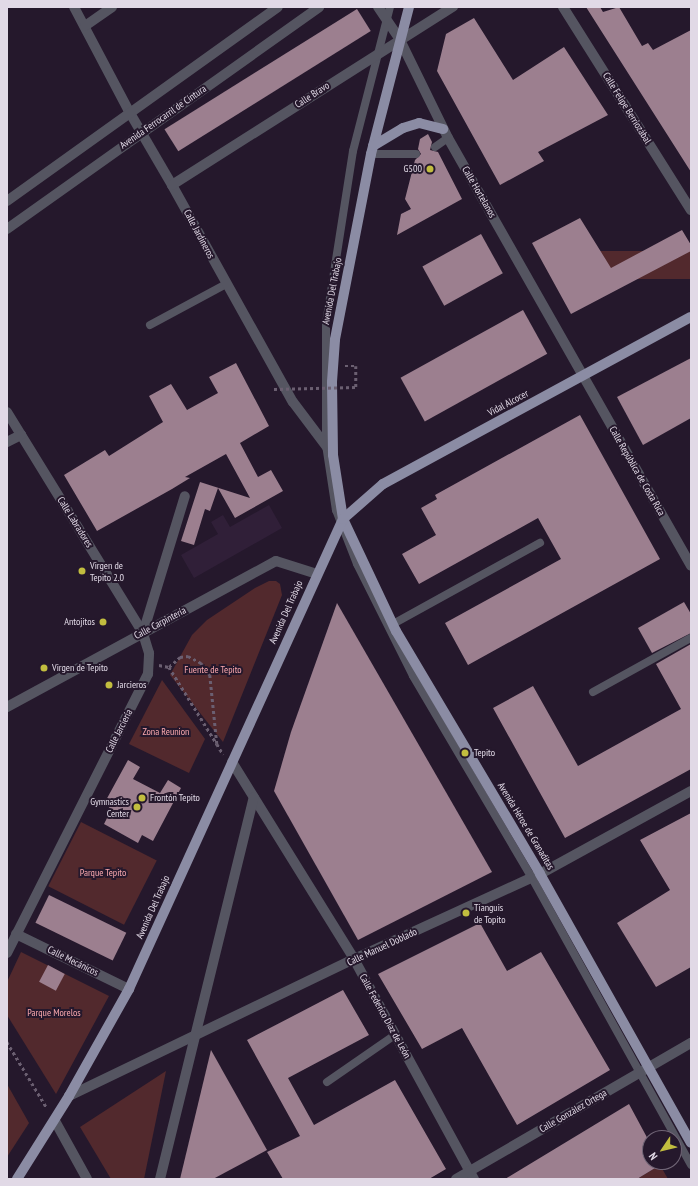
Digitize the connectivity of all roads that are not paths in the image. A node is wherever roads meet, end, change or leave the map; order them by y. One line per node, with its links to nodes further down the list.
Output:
1 (74, 7): 11 (street, Calle Jardineros)
2 (112, 7): 11 (street)
3 (278, 7): 14 (street)
4 (319, 7): 16 (street, Avenida Ferrocarril de Cintura)
5 (378, 7): 10 (street, Calle Hortelanos)
6 (390, 7): 10 (lane)
7 (409, 7): 12 (main road, Avenida Del Trabajo)
8 (453, 7): 12 (street, Calle Bravo)
9 (563, 7): 23 (street, Calle Felipe Berriozábal)
10 (387, 21): 12 (street, Calle Hortelanos); 13 (lane)
11 (85, 26): 14 (street, Calle Jardineros)
12 (400, 40): 13 (street, Calle Bravo); 15 (street, Calle Hortelanos); 19 (main road, Avenida Del Trabajo)
13 (380, 52): 21 (street, Calle Bravo); 32 (lane)
14 (130, 114): 16 (street, Calle Jardineros); 22 (street)
15 (443, 129): 17 (street, Calle Hortelanos); 19 (main road)
16 (140, 133): 21 (street, Calle Jardineros); 24 (street, Avenida Ferrocarril de Cintura)
17 (448, 138): 18 (lane); 28 (street, Calle Hortelanos)
18 (435, 147)
19 (372, 150): 20 (lane); 33 (main road, Avenida Del Trabajo)
20 (416, 154)
21 (172, 184): 25 (street, Calle Jardineros)
22 (7, 201)
23 (691, 210)
24 (7, 229)
25 (226, 284): 27 (lane); 32 (street, Calle Jardineros)
26 (691, 317): 28 (main road, Vidal Alcocer)
27 (150, 325)
28 (583, 376): 35 (main road, Vidal Alcocer); 37 (street, Calle República de Costa Rica)
29 (7, 412): 30 (street, Calle Labradores)
30 (21, 435): 31 (street); 40 (street, Calle Labradores)
31 (7, 442)
32 (326, 445): 33 (street, Calle Jardineros); 35 (lane)
33 (333, 454): 35 (main road, Avenida Del Trabajo)
34 (185, 496): 40 (street, Calle Jarciería)
35 (342, 522): 38 (main road, Avenida Del Trabajo); 39 (main road, Avenida Héroe de Granaditas); 47 (lane)
36 (540, 543): 39 (lane)
37 (691, 566)
38 (317, 574): 40 (street, Calle Carpintería); 44 (main road, Avenida Del Trabajo)
39 (393, 624): 47 (main road, Avenida Héroe de Granaditas)
40 (143, 633): 43 (street, Calle Carpintería); 48 (street, Calle Jarciería)
41 (691, 638): 42 (lane)
42 (593, 692)
43 (7, 707)
44 (231, 764): 46 (street, Calle Federico Díaz de León); 51 (main road, Avenida Del Trabajo)
45 (691, 791): 47 (street, Calle Manuel Doblado)
46 (254, 797): 50 (street, Calle Federico Díaz de León); 53 (street)
47 (536, 876): 50 (street, Calle Manuel Doblado); 55 (main road, Avenida Héroe de Granaditas)
48 (16, 934): 49 (street, Calle Jarciería); 51 (street, Calle Mecánicos)
49 (7, 953)
50 (354, 959): 52 (street, Calle Federico Díaz de León); 53 (street, Calle Manuel Doblado)
51 (130, 989): 57 (main road, Avenida Del Trabajo)
52 (395, 1035): 56 (lane); 61 (street, Calle Federico Díaz de León)
53 (194, 1036): 57 (street, Calle Manuel Doblado); 64 (street)
54 (691, 1043): 55 (street, Calle González Ortega)
55 (645, 1071): 59 (main road, Avenida Héroe de Granaditas); 60 (lane); 61 (street, Calle González Ortega)
56 (327, 1082)
57 (69, 1096): 58 (main road, Avenida Del Trabajo)
58 (55, 1121): 62 (main road, Avenida Del Trabajo); 63 (street)
59 (691, 1143)
60 (691, 1165)
61 (471, 1175): 65 (street, Calle González Ortega)
62 (17, 1179)
63 (87, 1179)
64 (160, 1179)
65 (456, 1179)

